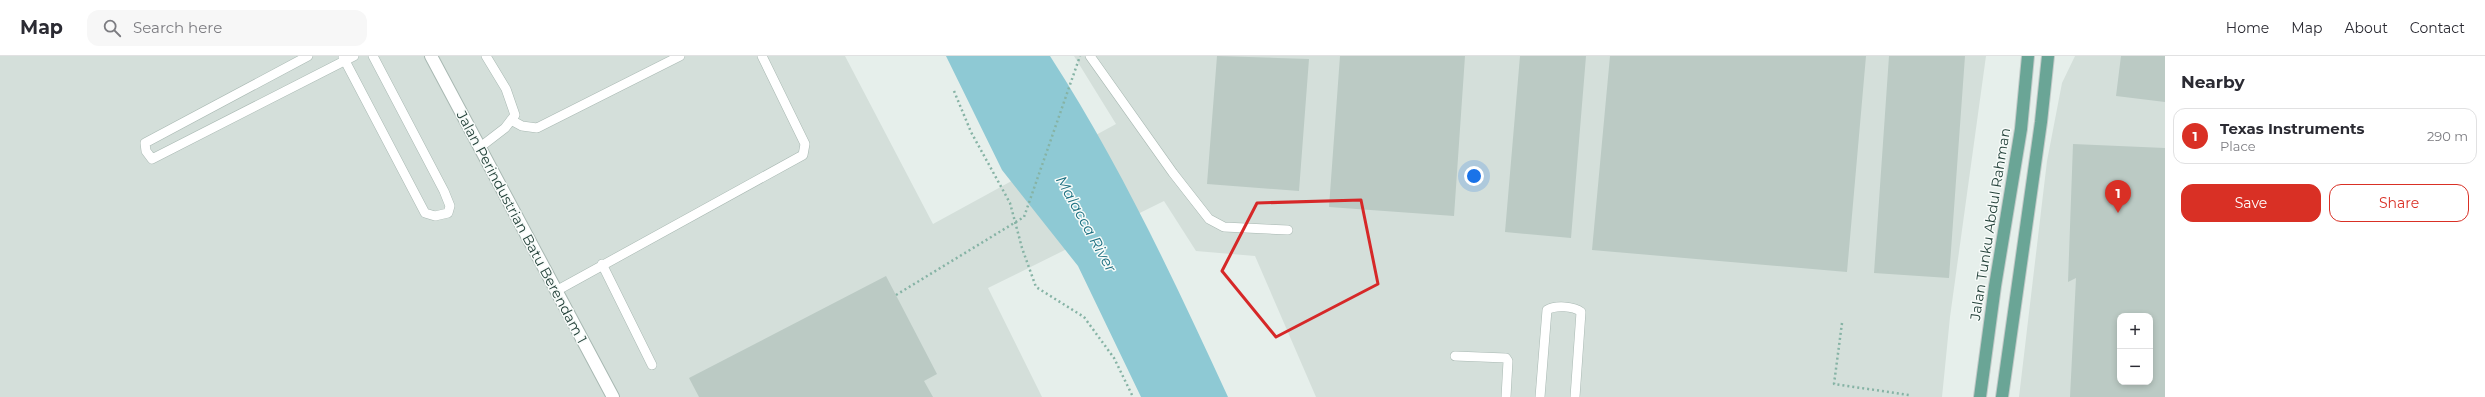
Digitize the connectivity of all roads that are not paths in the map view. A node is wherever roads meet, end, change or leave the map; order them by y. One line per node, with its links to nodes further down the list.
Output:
1 (308, 56): 11 (lane)
2 (354, 56): 11 (lane)
3 (373, 56): 11 (lane)
4 (431, 56): 13 (street, Jalan Perindustrian Batu Berendam 1)
5 (486, 56): 12 (lane)
6 (680, 56): 12 (lane)
7 (762, 56): 15 (lane)
8 (1090, 56): 14 (lane)
9 (2028, 56): 23 (main road, Jalan Tunku Abdul Rahman)
10 (2048, 56): 24 (main road)
11 (344, 58)
12 (511, 120): 13 (lane)
13 (480, 148): 16 (street, Jalan Perindustrian Batu Berendam 1)
14 (1288, 230)
15 (602, 264): 16 (lane); 18 (lane)
16 (556, 291): 19 (street, Jalan Perindustrian Batu Berendam 1)
17 (1455, 356): 20 (lane)
18 (652, 365)
19 (613, 397)
20 (1506, 397)
21 (1540, 397): 22 (lane)
22 (1575, 397)
23 (1980, 397)
24 (2002, 397)

